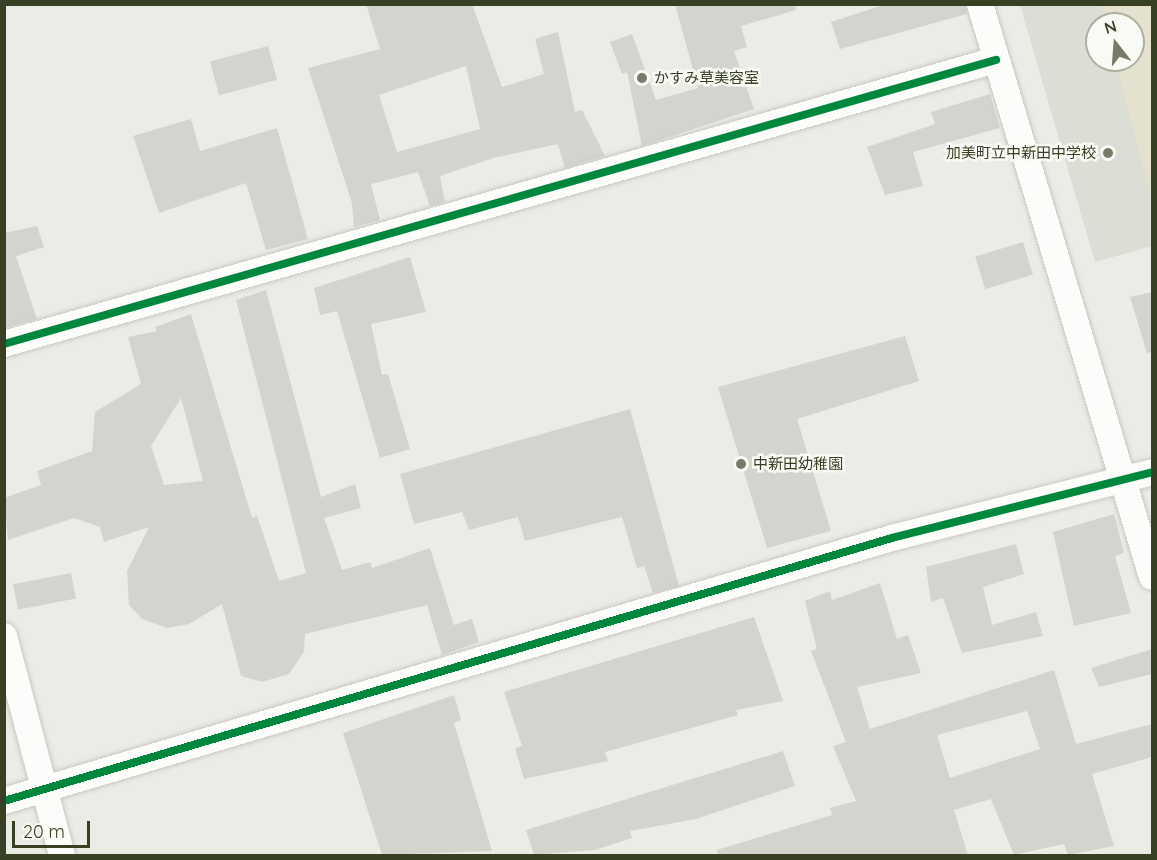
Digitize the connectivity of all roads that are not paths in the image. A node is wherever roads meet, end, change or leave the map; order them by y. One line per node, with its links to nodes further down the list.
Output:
1 (980, 4): 2 (street)
2 (996, 60): 3 (street); 5 (street)
3 (4, 344)
4 (1152, 472): 5 (street)
5 (1122, 481): 6 (street); 8 (street)
6 (1152, 577)
7 (4, 636): 8 (street)
8 (42, 790): 9 (street); 10 (street)
9 (4, 801)
10 (62, 855)

